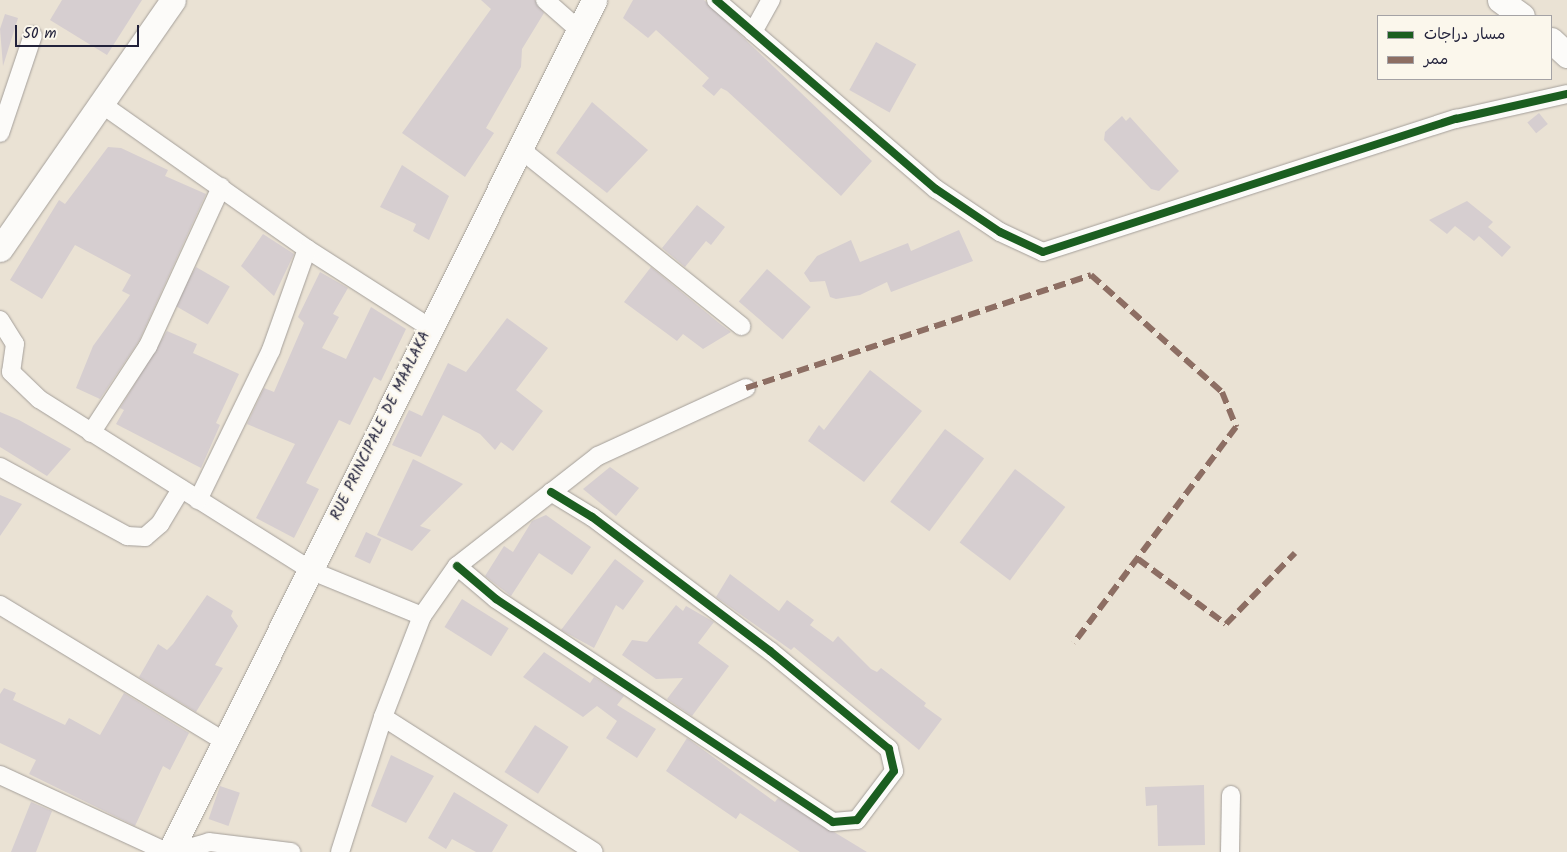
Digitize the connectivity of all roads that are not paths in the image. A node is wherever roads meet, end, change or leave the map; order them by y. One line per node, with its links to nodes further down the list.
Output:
1 (172, 0): 14 (main road)
2 (545, 0): 8 (street)
3 (594, 0): 8 (main road, RUE PRINCIPALE DE MAALAKA)
4 (716, 0): 9 (street)
5 (772, 0): 9 (street)
6 (1500, 0): 7 (main road)
7 (1521, 15)
8 (579, 30): 16 (main road, RUE PRINCIPALE DE MAALAKA)
9 (753, 32): 13 (street)
10 (33, 35): 15 (street)
11 (1552, 41): 12 (main road)
12 (1567, 55)
13 (1567, 94)
14 (103, 105): 17 (street); 18 (main road)
15 (0, 133)
16 (519, 148): 21 (street); 22 (main road, RUE PRINCIPALE DE MAALAKA)
17 (221, 187): 19 (street); 24 (street)
18 (0, 249)
19 (307, 249): 22 (street); 28 (street)
20 (0, 320): 24 (street)
21 (741, 326)
22 (429, 327): 30 (main road, RUE PRINCIPALE DE MAALAKA)
23 (746, 388): 27 (street)
24 (91, 432): 26 (street)
25 (0, 467): 26 (street)
26 (181, 489): 28 (street)
27 (550, 492): 29 (street); 29 (street)
28 (198, 500): 30 (street)
29 (457, 566): 32 (street)
30 (312, 571): 32 (street); 34 (main road, RUE PRINCIPALE DE MAALAKA)
31 (0, 605): 34 (street)
32 (422, 616): 33 (street)
33 (383, 717): 40 (street); 41 (street)
34 (225, 742): 37 (main road, RUE PRINCIPALE DE MAALAKA)
35 (0, 775): 37 (street)
36 (1231, 795): 42 (street)
37 (169, 852)
38 (175, 852): 39 (street)
39 (291, 852)
40 (340, 852)
41 (594, 852)
42 (1230, 852)

